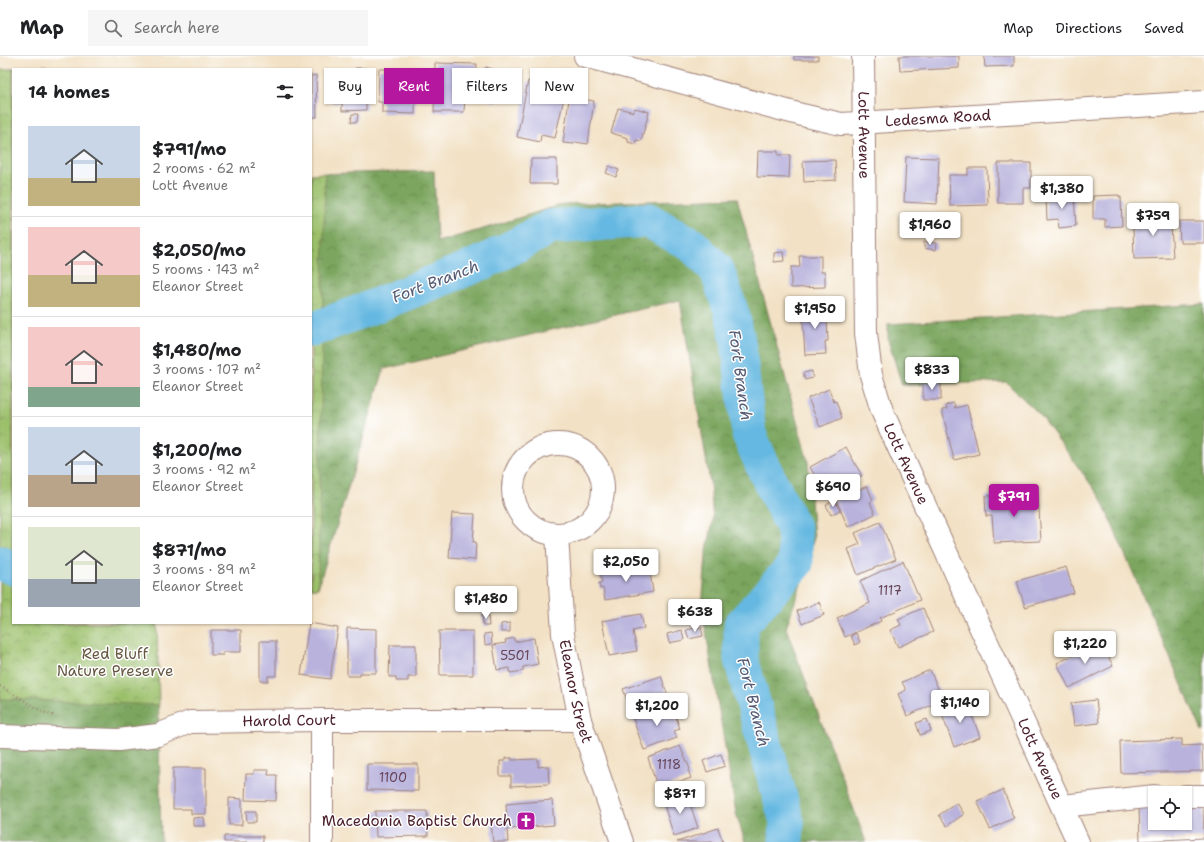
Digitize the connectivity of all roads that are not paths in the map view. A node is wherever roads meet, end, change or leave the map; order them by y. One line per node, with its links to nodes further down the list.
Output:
1 (585, 56): 4 (street, Ledesma Road)
2 (863, 56): 4 (street, Lott Avenue)
3 (1204, 102): 4 (street, Ledesma Road)
4 (864, 123): 12 (street, Lott Avenue)
5 (557, 534): 5 (street); 7 (street, Eleanor Street)
6 (322, 720): 7 (street, Harold Court); 8 (street, Harold Court); 13 (street)
7 (580, 720): 14 (street, Eleanor Street)
8 (0, 736)
9 (1192, 796): 10 (street)
10 (1204, 796)
11 (1148, 797): 12 (street)
12 (1062, 806): 15 (street, Lott Avenue)
13 (322, 842)
14 (622, 842)
15 (1078, 842)

